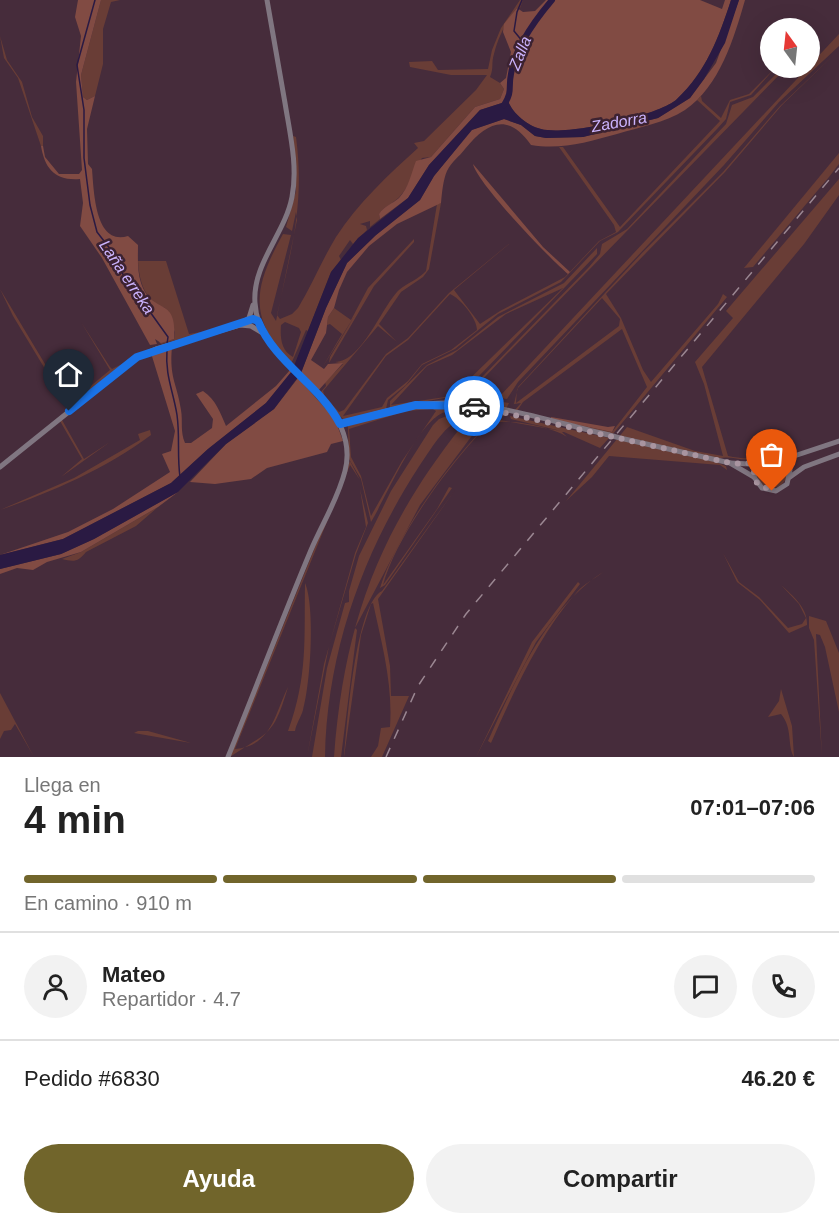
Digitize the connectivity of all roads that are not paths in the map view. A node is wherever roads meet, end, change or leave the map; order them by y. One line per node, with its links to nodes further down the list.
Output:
1 (267, 0): 2 (street)
2 (255, 300): 3 (street); 4 (street)
3 (258, 321): 4 (street); 5 (street)
4 (244, 324): 5 (street); 12 (street)
5 (263, 334): 6 (street)
6 (340, 424): 11 (street, bridge); 15 (street)
7 (839, 441): 9 (street)
8 (839, 454): 14 (street)
9 (785, 459): 10 (street); 14 (street)
10 (758, 461): 11 (street); 13 (street)
11 (730, 463): 13 (street)
12 (0, 467)
13 (754, 477): 14 (street)
14 (790, 477)
15 (228, 757)

